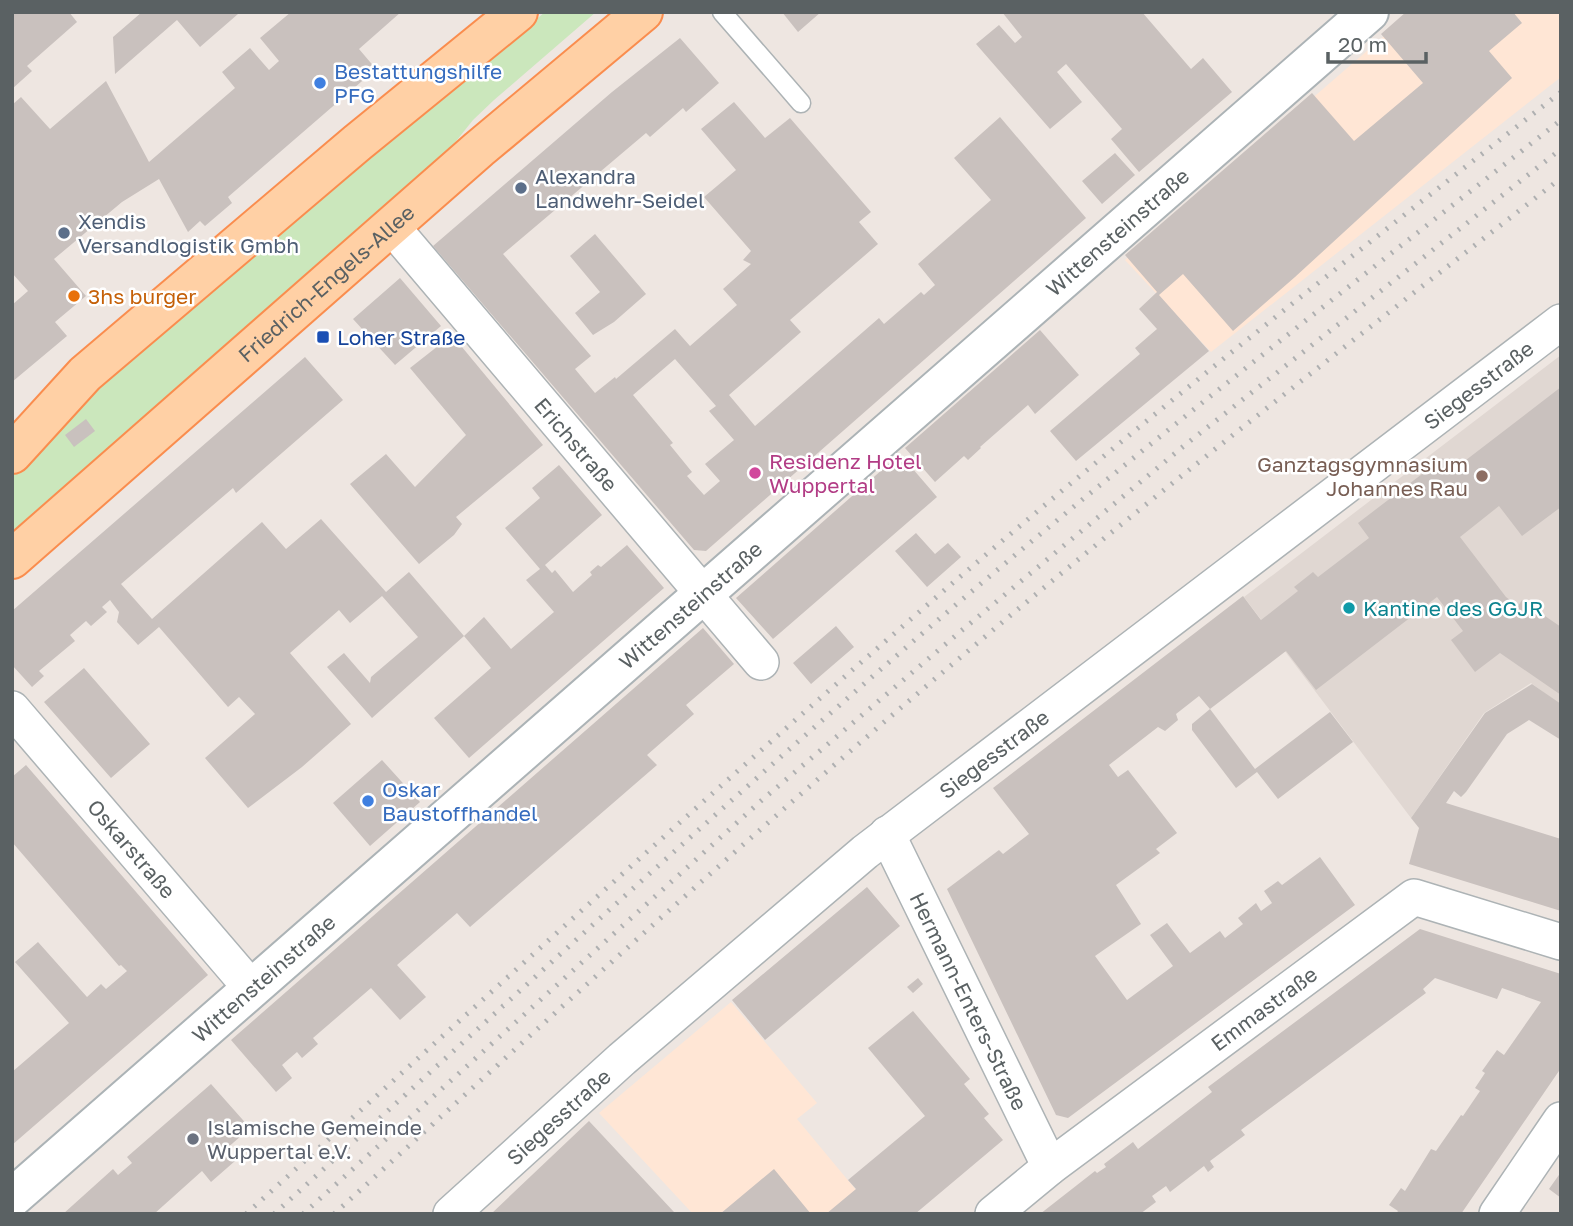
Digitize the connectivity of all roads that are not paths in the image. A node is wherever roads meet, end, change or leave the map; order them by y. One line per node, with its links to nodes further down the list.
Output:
1 (517, 12): 8 (main road)
2 (643, 12): 6 (main road, Friedrich-Engels-Allee)
3 (722, 12): 5 (lane)
4 (1369, 12): 10 (street, Wittensteinstraße)
5 (801, 103)
6 (392, 227): 9 (main road, Friedrich-Engels-Allee); 10 (street, Erichstraße)
7 (1561, 322): 13 (street, Siegesstraße)
8 (12, 454)
9 (12, 559)
10 (701, 595): 11 (street, Erichstraße); 15 (street, Wittensteinstraße)
11 (761, 662)
12 (12, 709): 15 (street, Oskarstraße)
13 (887, 834): 17 (street, Hermann-Enters-Straße); 19 (street, Siegesstraße)
14 (1561, 942): 17 (street, Emmastraße)
15 (251, 989): 18 (street, Wittensteinstraße)
16 (1561, 1120): 21 (street)
17 (1050, 1167): 20 (street, Emmastraße)
18 (12, 1198)
19 (452, 1214)
20 (993, 1214)
21 (1497, 1214)

